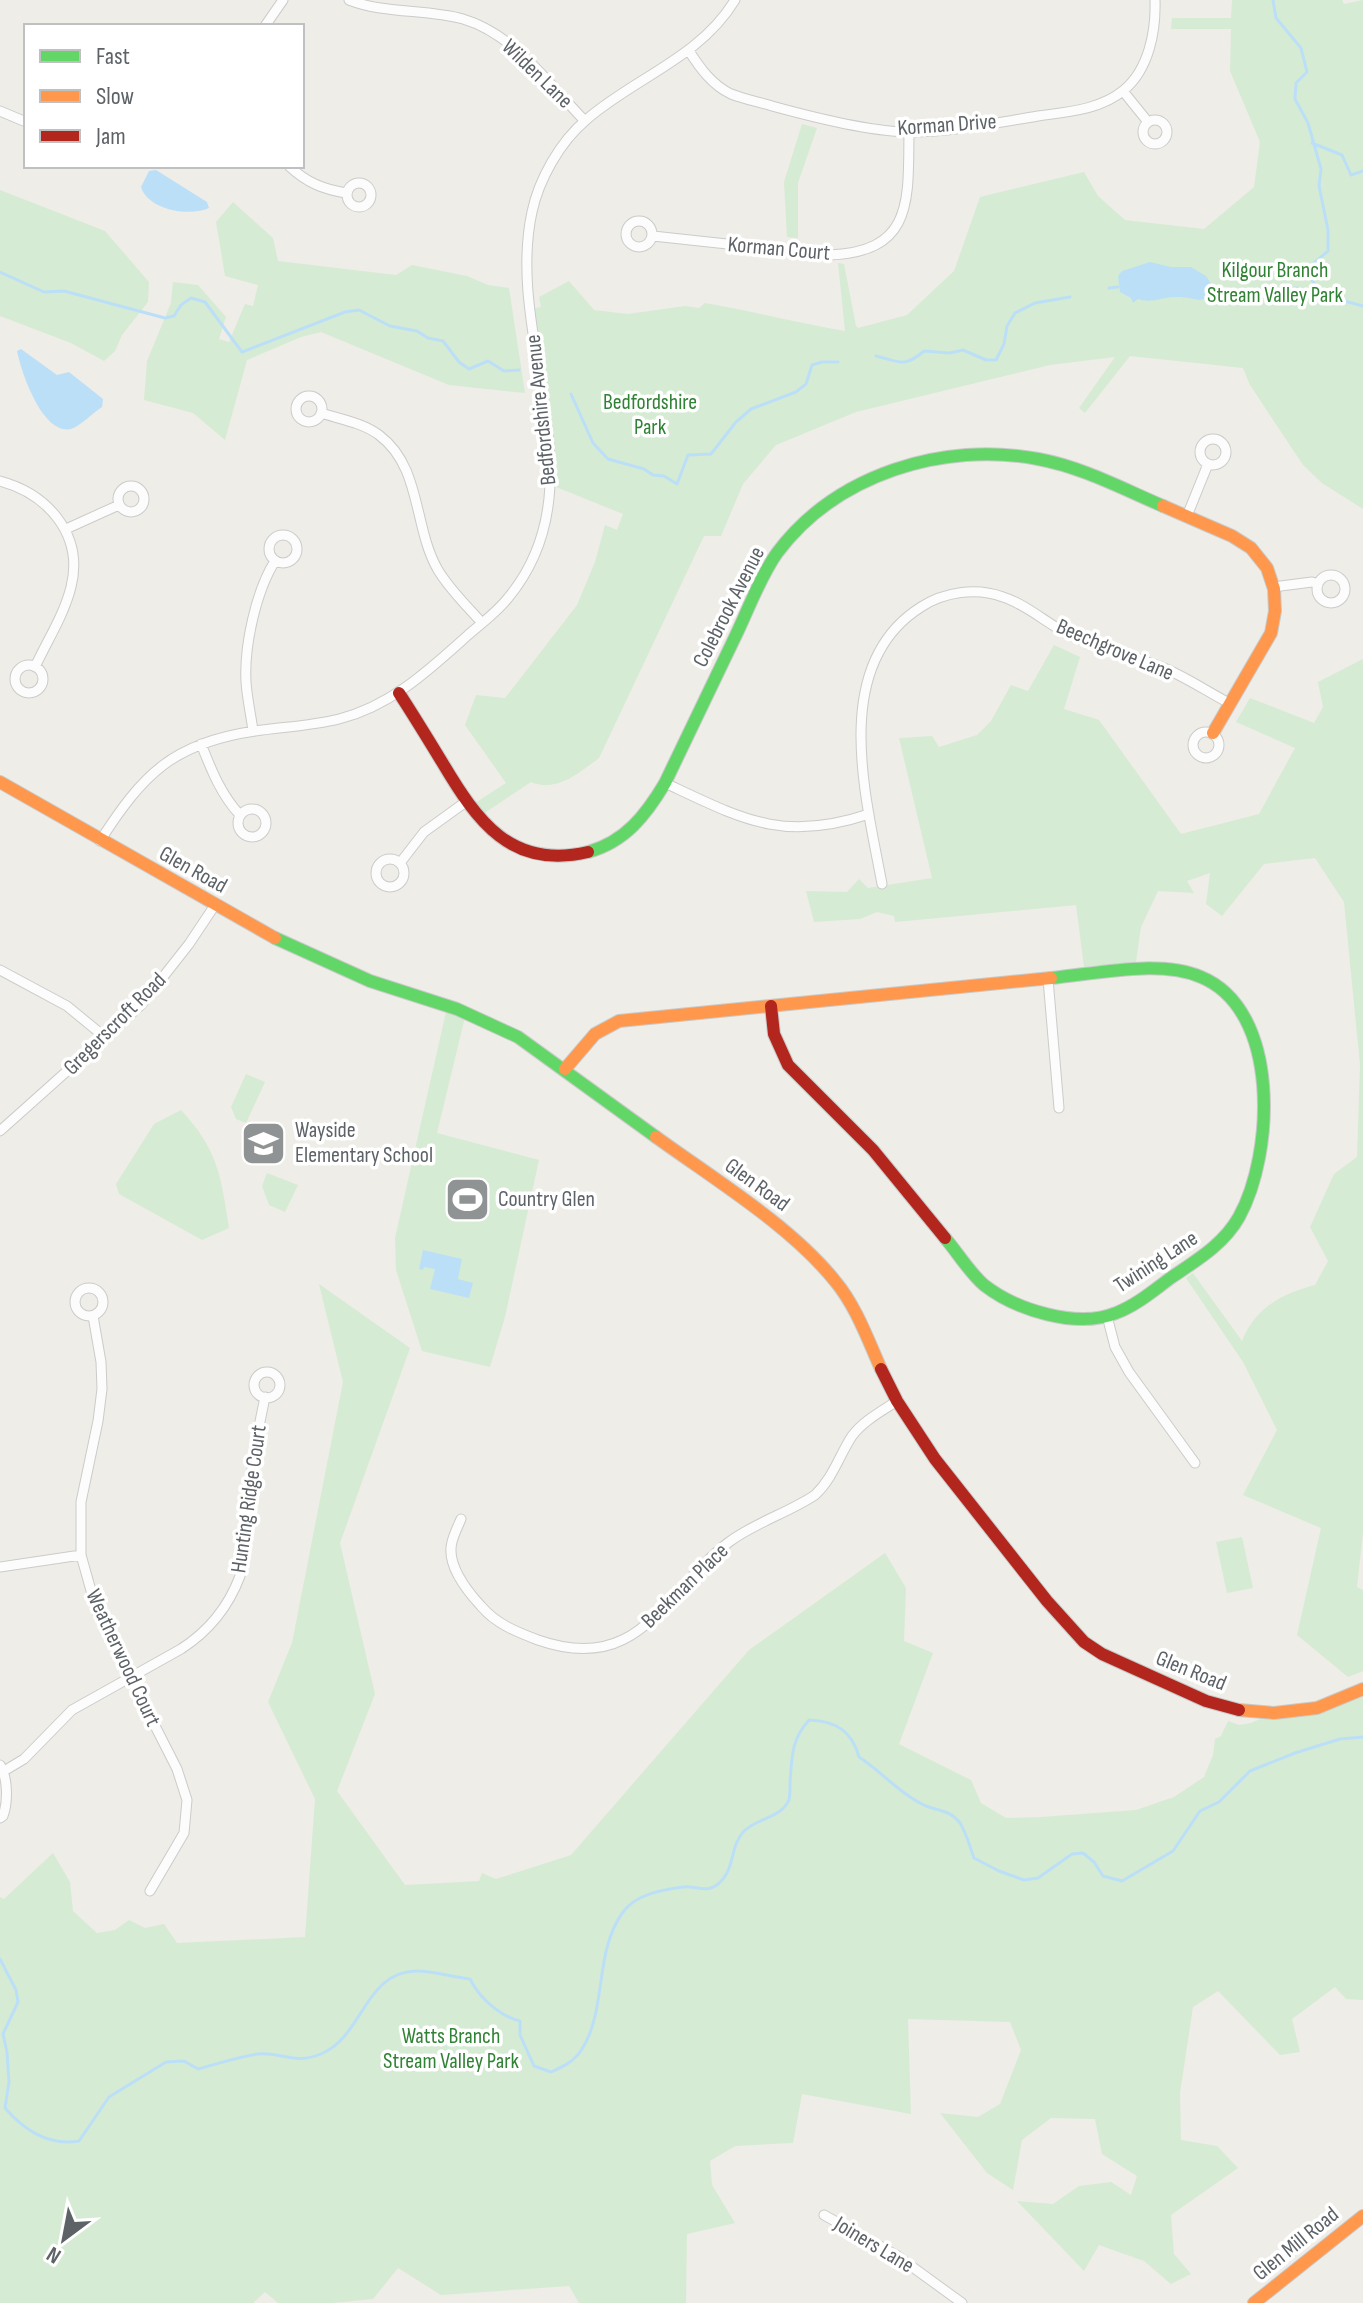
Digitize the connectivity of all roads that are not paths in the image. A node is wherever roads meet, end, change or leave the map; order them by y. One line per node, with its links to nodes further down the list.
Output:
1 (283, 0): 5 (street)
2 (349, 0): 9 (street, Wilden Lane)
3 (735, 0): 6 (street, Bedfordshire Avenue)
4 (1155, 0): 7 (street, Korman Drive)
5 (266, 24)
6 (689, 51): 9 (street, Bedfordshire Avenue); 12 (street, Korman Drive)
7 (1123, 91): 11 (street); 12 (street, Korman Drive)
8 (0, 111): 10 (street)
9 (584, 120): 25 (street, Bedfordshire Avenue)
10 (24, 121)
11 (1148, 122)
12 (909, 132): 15 (street, Korman Court)
13 (292, 168): 14 (street)
14 (346, 193)
15 (653, 236)
16 (321, 413): 25 (street)
17 (1208, 464): 20 (street)
18 (0, 481): 21 (street)
19 (119, 505): 21 (street)
20 (1187, 516): 24 (street, Colebrook Avenue); 33 (street, Colebrook Avenue)
21 (66, 529): 26 (street)
22 (275, 561): 29 (street)
23 (1318, 584): 24 (street)
24 (1273, 587): 28 (street, Colebrook Avenue)
25 (482, 623): 27 (street, Bedfordshire Avenue)
26 (35, 667)
27 (399, 693): 29 (street, Bedfordshire Avenue); 34 (street, Colebrook Avenue)
28 (1229, 703): 30 (street, Colebrook Avenue); 35 (street, Beechgrove Lane)
29 (253, 731): 31 (street, Bedfordshire Avenue)
30 (1213, 733)
31 (201, 744): 36 (street); 37 (street, Bedfordshire Avenue)
32 (0, 782): 37 (street, Glen Road)
33 (665, 783): 34 (street, Colebrook Avenue); 35 (street)
34 (467, 801): 38 (street)
35 (869, 814): 39 (street, Beechgrove Lane)
36 (240, 815)
37 (100, 841): 40 (street, Glen Road)
38 (400, 863)
39 (882, 884)
40 (215, 905): 44 (street, Gregerscroft Road); 45 (street, Glen Road)
41 (0, 970): 44 (street)
42 (1048, 979): 43 (street, Twining Lane); 46 (street); 49 (street, Twining Lane)
43 (771, 1006): 45 (street, Twining Lane); 49 (street, Twining Lane)
44 (106, 1038): 47 (street, Gregerscroft Road)
45 (565, 1069): 51 (street, Glen Road)
46 (1059, 1108)
47 (0, 1131)
48 (93, 1316): 54 (street, Weatherwood Court)
49 (1107, 1316): 52 (street)
50 (265, 1397): 56 (street, Hunting Ridge Court)
51 (897, 1401): 53 (street, Beekman Place); 57 (street, Glen Road)
52 (1195, 1463)
53 (461, 1519)
54 (81, 1555): 55 (street); 56 (street, Weatherwood Court)
55 (0, 1567)
56 (129, 1676): 58 (street, Hunting Ridge Court); 60 (street, Weatherwood Court)
57 (1363, 1689)
58 (2, 1768): 59 (street)
59 (0, 1818)
60 (150, 1891)
61 (824, 2215): 63 (street, Joiners Lane)
62 (1363, 2216): 64 (street, Glen Mill Road)
63 (962, 2303)
64 (1254, 2303)

